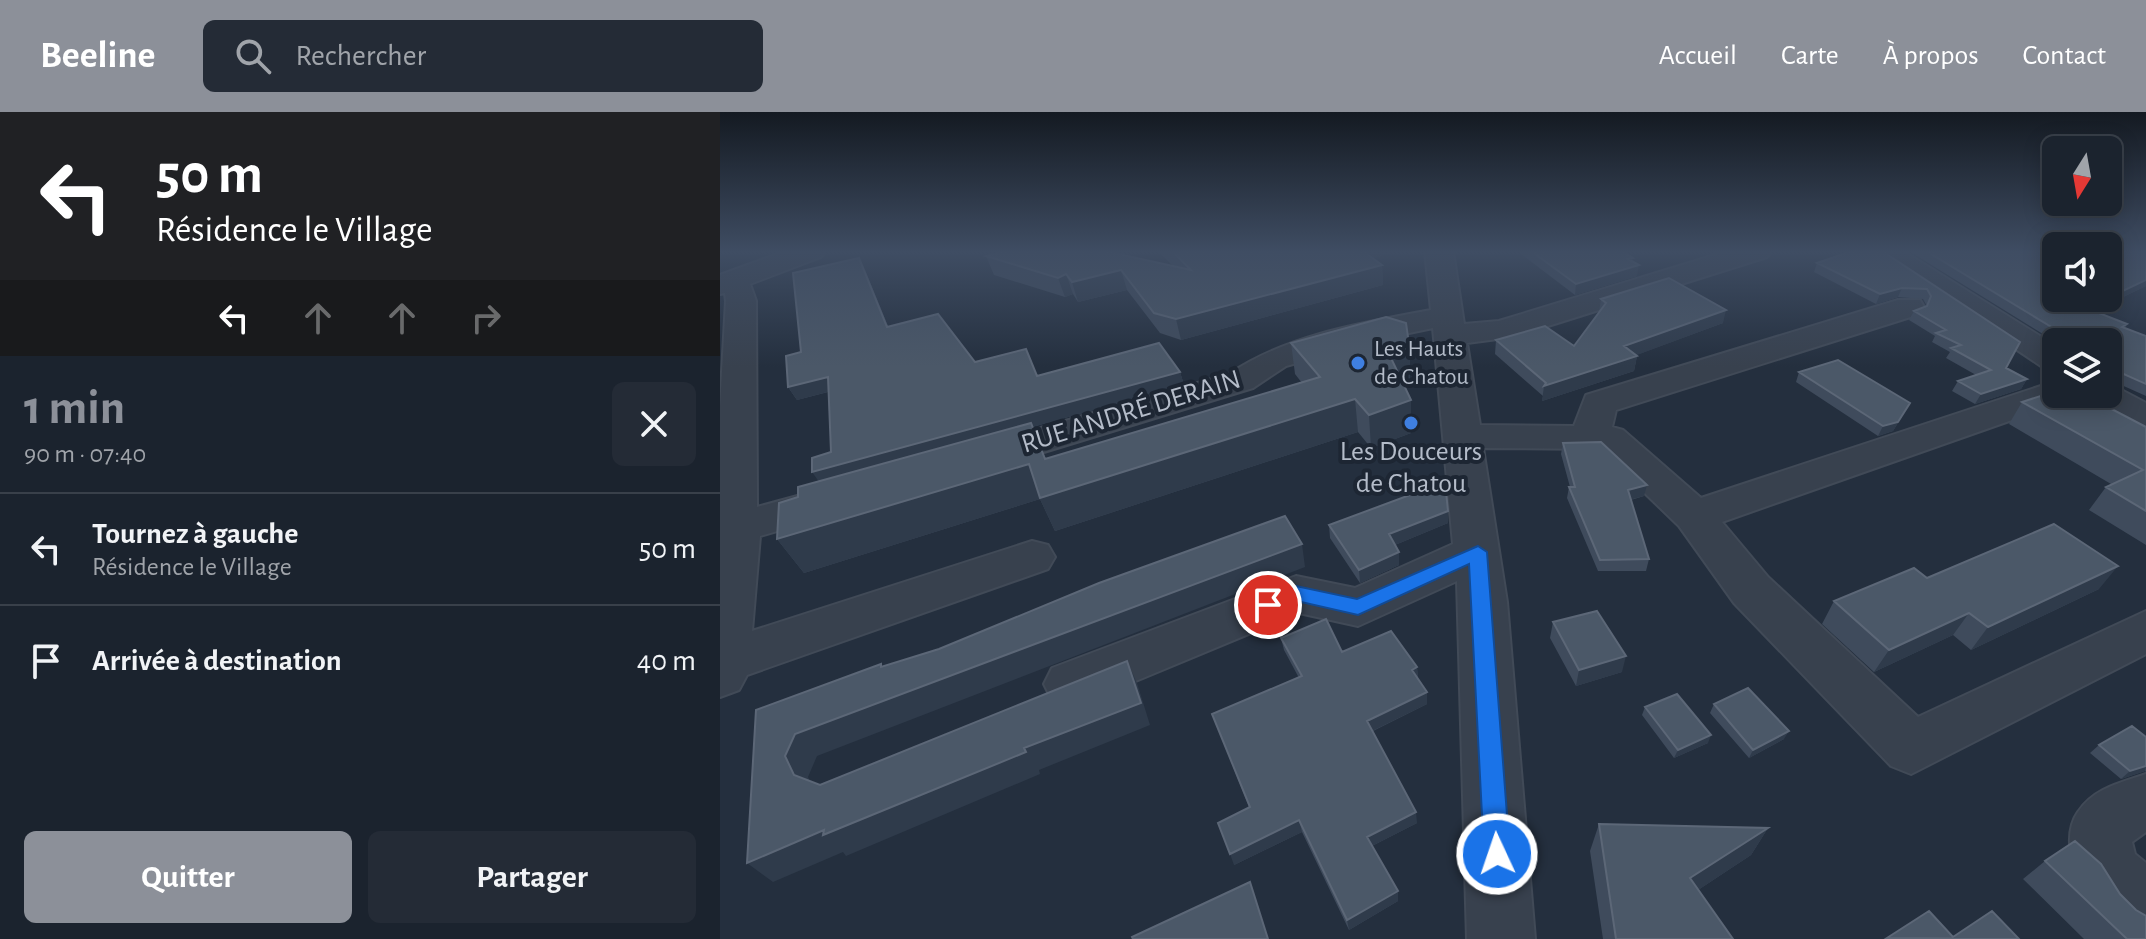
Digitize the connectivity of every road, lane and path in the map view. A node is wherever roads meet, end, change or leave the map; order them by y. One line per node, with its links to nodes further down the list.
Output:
1 (739, 290): 16 (street)
2 (1444, 290): 6 (street)
3 (1632, 290): 6 (street, RUE ANDRÉ DERAIN)
4 (1944, 290): 7 (street)
5 (1909, 307): 11 (street)
6 (1449, 326): 12 (street); 13 (street, RUE ANDRÉ DERAIN)
7 (2042, 352)
8 (2042, 397): 15 (street)
9 (2122, 404): 10 (street)
10 (2146, 419)
11 (1591, 435): 12 (street); 15 (street)
12 (1464, 436): 17 (street)
13 (954, 466)
14 (863, 492): 16 (street)
15 (1694, 516): 19 (street)
16 (728, 531): 20 (street)
17 (1478, 552): 21 (street); 24 (street)
18 (1032, 557): 20 (street)
19 (2146, 631)
20 (721, 668)
21 (1032, 700)
22 (2146, 803): 23 (street)
23 (2146, 908)
24 (1501, 939)

